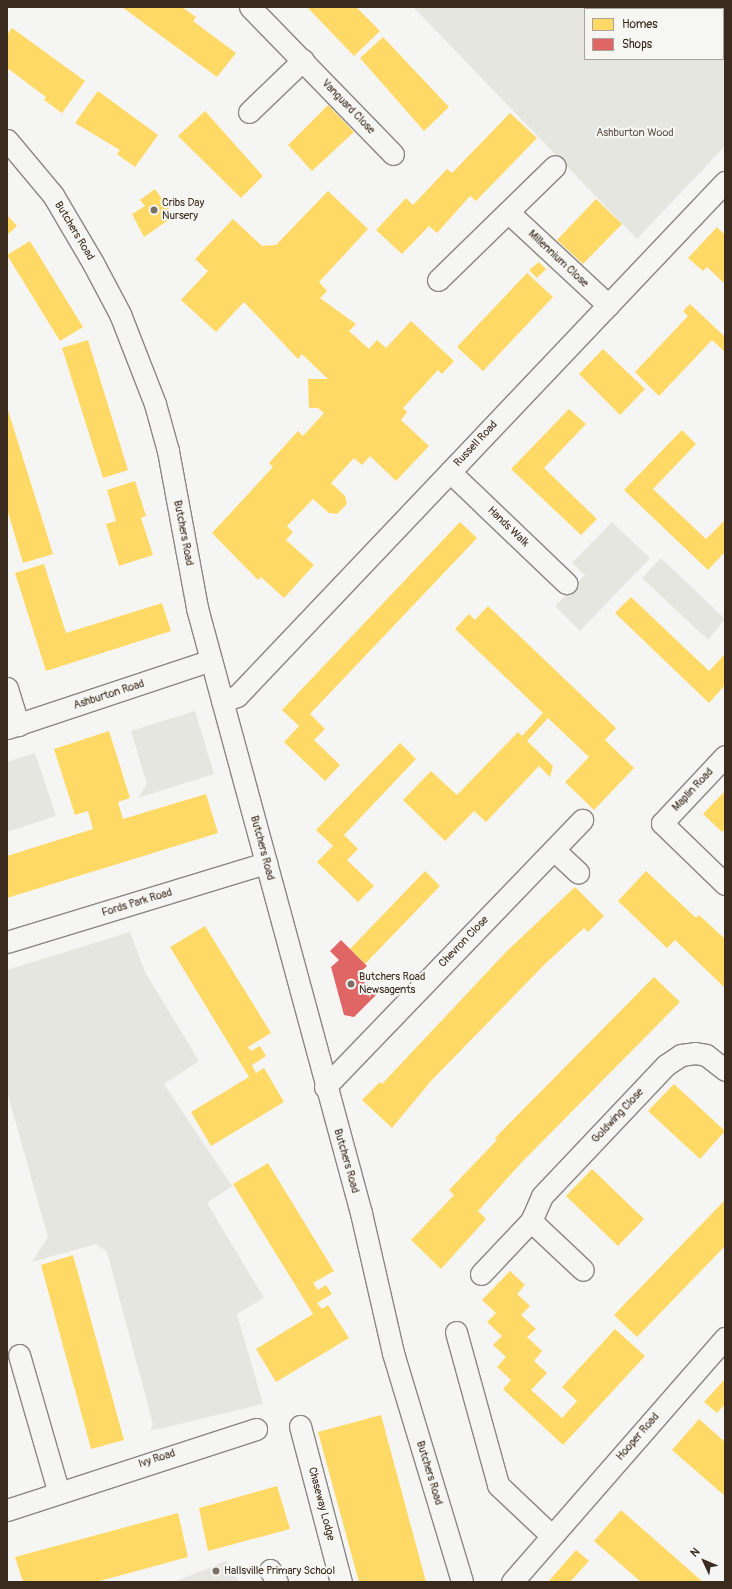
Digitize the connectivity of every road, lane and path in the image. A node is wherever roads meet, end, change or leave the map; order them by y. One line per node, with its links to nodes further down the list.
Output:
1 (250, 7): 2 (street, Vanguard Close)
2 (302, 60): 3 (street); 5 (street, Vanguard Close)
3 (248, 112)
4 (7, 140): 13 (street, Butchers Road)
5 (393, 154)
6 (555, 166): 8 (street)
7 (725, 182): 10 (street, Russell Road)
8 (508, 212): 9 (street); 10 (street, Millennium Close)
9 (438, 280)
10 (608, 305): 11 (street, Russell Road)
11 (450, 472): 12 (street, Hands Walk); 15 (street, Russell Road)
12 (566, 583)
13 (211, 660): 15 (street, Butchers Road); 16 (street, Ashburton Road)
14 (7, 688): 16 (street)
15 (222, 701): 20 (street, Butchers Road)
16 (13, 727)
17 (725, 756): 22 (street, Maplin Road)
18 (582, 820): 19 (street, Chevron Close)
19 (554, 850): 21 (street); 25 (street, Chevron Close)
20 (266, 863): 23 (street, Fords Park Road); 25 (street, Butchers Road)
21 (578, 872)
22 (725, 884)
23 (7, 942)
24 (725, 1070): 26 (street, Goldwing Close)
25 (325, 1087): 38 (street, Butchers Road)
26 (531, 1221): 27 (street); 28 (street, Goldwing Close)
27 (583, 1270)
28 (482, 1274)
29 (456, 1332): 36 (street)
30 (725, 1338): 36 (street, Hooper Road)
31 (19, 1355): 34 (street)
32 (300, 1426): 37 (street, Chaseway Lodge)
33 (256, 1428): 34 (street, Ivy Road)
34 (58, 1490): 35 (street, Ivy Road)
35 (7, 1510)
36 (552, 1536): 39 (street, Hooper Road)
37 (341, 1582)
38 (462, 1582)
39 (512, 1582)

